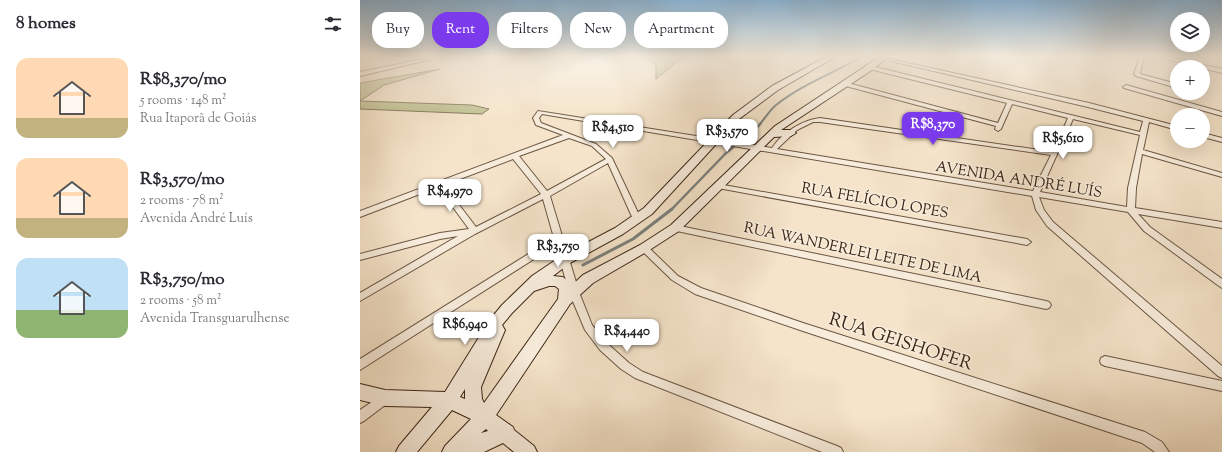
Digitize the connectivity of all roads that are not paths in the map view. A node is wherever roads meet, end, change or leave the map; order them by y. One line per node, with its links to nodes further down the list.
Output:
1 (795, 77): 20 (main road)
2 (855, 77): 6 (main road)
3 (902, 77): 9 (street)
4 (970, 77): 12 (street)
5 (1145, 77): 7 (street)
6 (844, 84): 9 (street); 17 (main road)
7 (1170, 84)
8 (1126, 87): 10 (street)
9 (1010, 102): 11 (street)
10 (1222, 114)
11 (1071, 117): 15 (street); 25 (street)
12 (1146, 120): 13 (street); 15 (street)
13 (1170, 126)
14 (791, 133): 17 (main road); 22 (street); 25 (street)
15 (1143, 134): 23 (street)
16 (567, 136): 20 (street, AVENIDA ANDRÉ LUÍS); 26 (street); 27 (street)
17 (769, 137): 21 (main road); 22 (street, AVENIDA ANDRÉ LUÍS)
18 (1210, 137): 19 (street)
19 (1222, 140)
20 (712, 142): 21 (street, AVENIDA ANDRÉ LUÍS); 35 (main road)
21 (750, 148): 24 (street, AVENIDA ANDRÉ LUÍS); 30 (main road)
22 (775, 148): 24 (street, AVENIDA ANDRÉ LUÍS)
23 (1140, 151): 28 (street); 33 (street)
24 (788, 154): 32 (street, AVENIDA ANDRÉ LUÍS)
25 (1055, 154): 32 (street)
26 (516, 156): 29 (street); 31 (street)
27 (610, 159): 31 (street); 35 (street)
28 (1222, 175)
29 (439, 184): 34 (street); 38 (street)
30 (718, 186): 37 (main road); 40 (street, RUA FELÍCIO LOPES)
31 (546, 195): 38 (street); 39 (street)
32 (1035, 195): 33 (street, AVENIDA ANDRÉ LUÍS); 52 (street)
33 (1130, 211): 36 (street, AVENIDA ANDRÉ LUÍS); 44 (street)
34 (360, 214)
35 (637, 219): 43 (main road)
36 (1222, 225)
37 (675, 228): 41 (main road); 48 (street, RUA WANDERLEI LEITE DE LIMA)
38 (473, 232): 42 (street); 47 (street)
39 (558, 240): 43 (street); 51 (street)
40 (1027, 242)
41 (644, 248): 45 (main road); 60 (street, RUA GEISHOFER)
42 (360, 257)
43 (564, 260): 45 (street); 46 (main road)
44 (1222, 284)
45 (567, 288): 46 (main road); 58 (main road); 65 (street)
46 (524, 292): 49 (main road)
47 (360, 297)
48 (1046, 305)
49 (507, 309): 56 (main road); 58 (main road)
50 (1105, 361): 53 (street)
51 (360, 365)
52 (1222, 373)
53 (1222, 386)
54 (360, 392): 55 (main road)
55 (385, 398): 56 (main road); 57 (street)
56 (449, 400): 58 (main road); 61 (main road)
57 (360, 417)
58 (485, 417): 59 (main road); 62 (main road)
59 (507, 433): 63 (main road); 64 (main road)
60 (1160, 449)
61 (405, 452)
62 (451, 452)
63 (466, 452)
64 (528, 452)
65 (838, 452)

